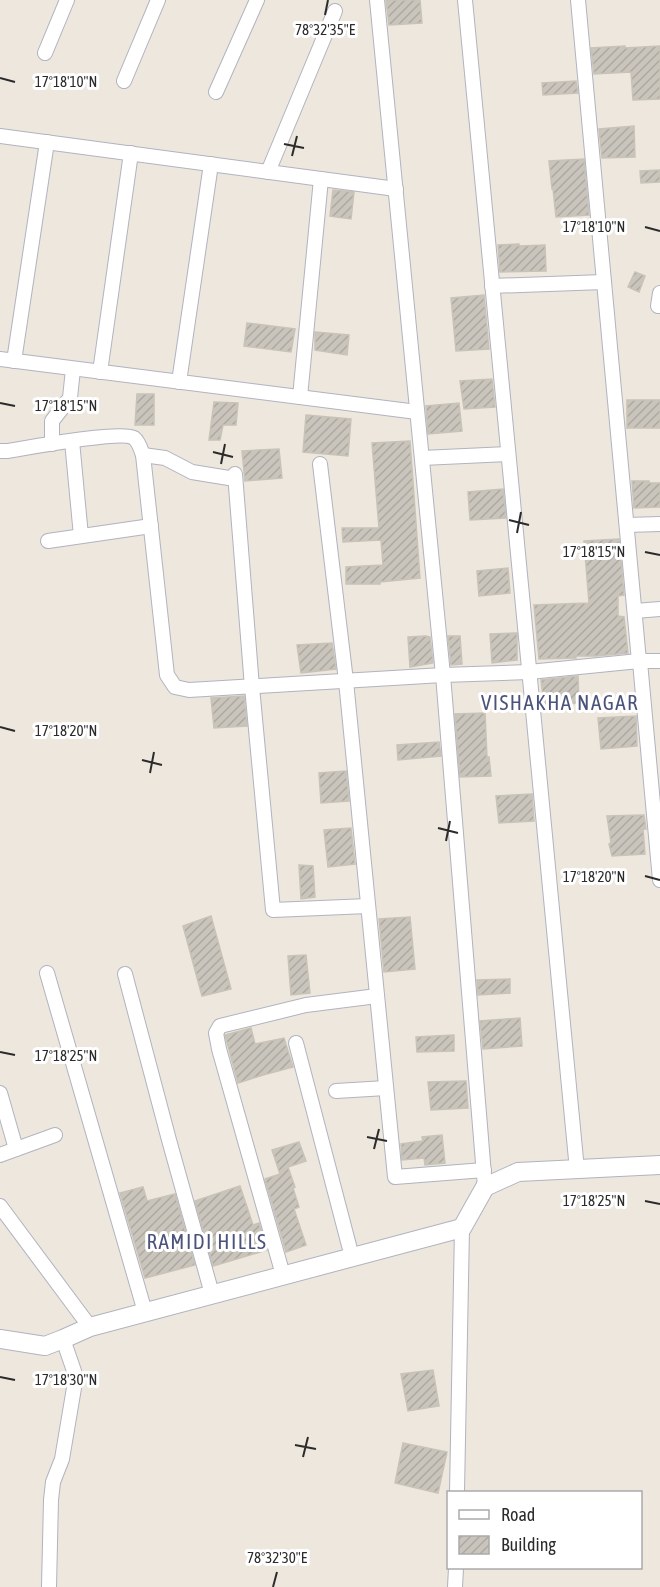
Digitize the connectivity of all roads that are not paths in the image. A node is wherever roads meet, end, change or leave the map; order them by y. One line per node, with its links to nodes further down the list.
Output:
1 (67, 0): 8 (street)
2 (158, 0): 9 (street)
3 (257, 0): 10 (street)
4 (377, 0): 17 (street)
5 (465, 0): 19 (street)
6 (578, 0): 18 (street)
7 (335, 11): 15 (street)
8 (45, 52)
9 (124, 81)
10 (216, 92)
11 (0, 136): 12 (street)
12 (47, 142): 13 (street); 22 (street)
13 (131, 153): 14 (street); 24 (street)
14 (211, 164): 15 (street); 25 (street)
15 (268, 172): 16 (street)
16 (321, 179): 17 (street); 26 (street)
17 (396, 189): 27 (street)
18 (604, 282): 19 (street); 36 (street)
19 (492, 286): 31 (street)
20 (660, 293): 21 (street)
21 (660, 306)
22 (7, 360): 23 (street)
23 (73, 369): 24 (street); 29 (street)
24 (100, 372): 25 (street)
25 (180, 382): 26 (street)
26 (300, 397): 27 (street)
27 (417, 412): 33 (street)
28 (72, 441): 29 (street); 32 (street); 38 (street)
29 (52, 444): 30 (street)
30 (0, 450)
31 (508, 454): 33 (street); 44 (street)
32 (143, 455): 37 (street); 47 (street)
33 (422, 458): 45 (street)
34 (320, 464): 46 (street)
35 (660, 524): 36 (street)
36 (627, 525): 41 (street)
37 (151, 526): 38 (street); 47 (street)
38 (81, 536): 39 (street)
39 (48, 540)
40 (660, 609): 41 (street)
41 (635, 611): 43 (street)
42 (660, 661): 43 (street)
43 (640, 662): 44 (street); 48 (street)
44 (529, 672): 45 (street); 62 (street)
45 (443, 675): 46 (street); 63 (street)
46 (346, 681): 47 (street); 50 (street)
47 (252, 687): 50 (street)
48 (654, 760): 49 (street)
49 (660, 880)
50 (368, 906): 53 (street)
51 (47, 973): 69 (street)
52 (126, 974): 68 (street)
53 (377, 996): 55 (street); 67 (street)
54 (296, 1043): 66 (street)
55 (386, 1088): 56 (street); 63 (street)
56 (336, 1091)
57 (0, 1093): 59 (street)
58 (55, 1135): 59 (street)
59 (16, 1149): 60 (street)
60 (0, 1155)
61 (660, 1165): 62 (street)
62 (577, 1170): 63 (street)
63 (484, 1178): 65 (street)
64 (0, 1206): 70 (street)
65 (462, 1228): 66 (street); 73 (street)
66 (352, 1257): 67 (street)
67 (283, 1275): 68 (street)
68 (212, 1294): 69 (street)
69 (145, 1312): 70 (street)
70 (90, 1327): 72 (street)
71 (0, 1340): 72 (street)
72 (63, 1340): 75 (street)
73 (457, 1491)
74 (456, 1569): 76 (street)
75 (49, 1587)
76 (455, 1587)

